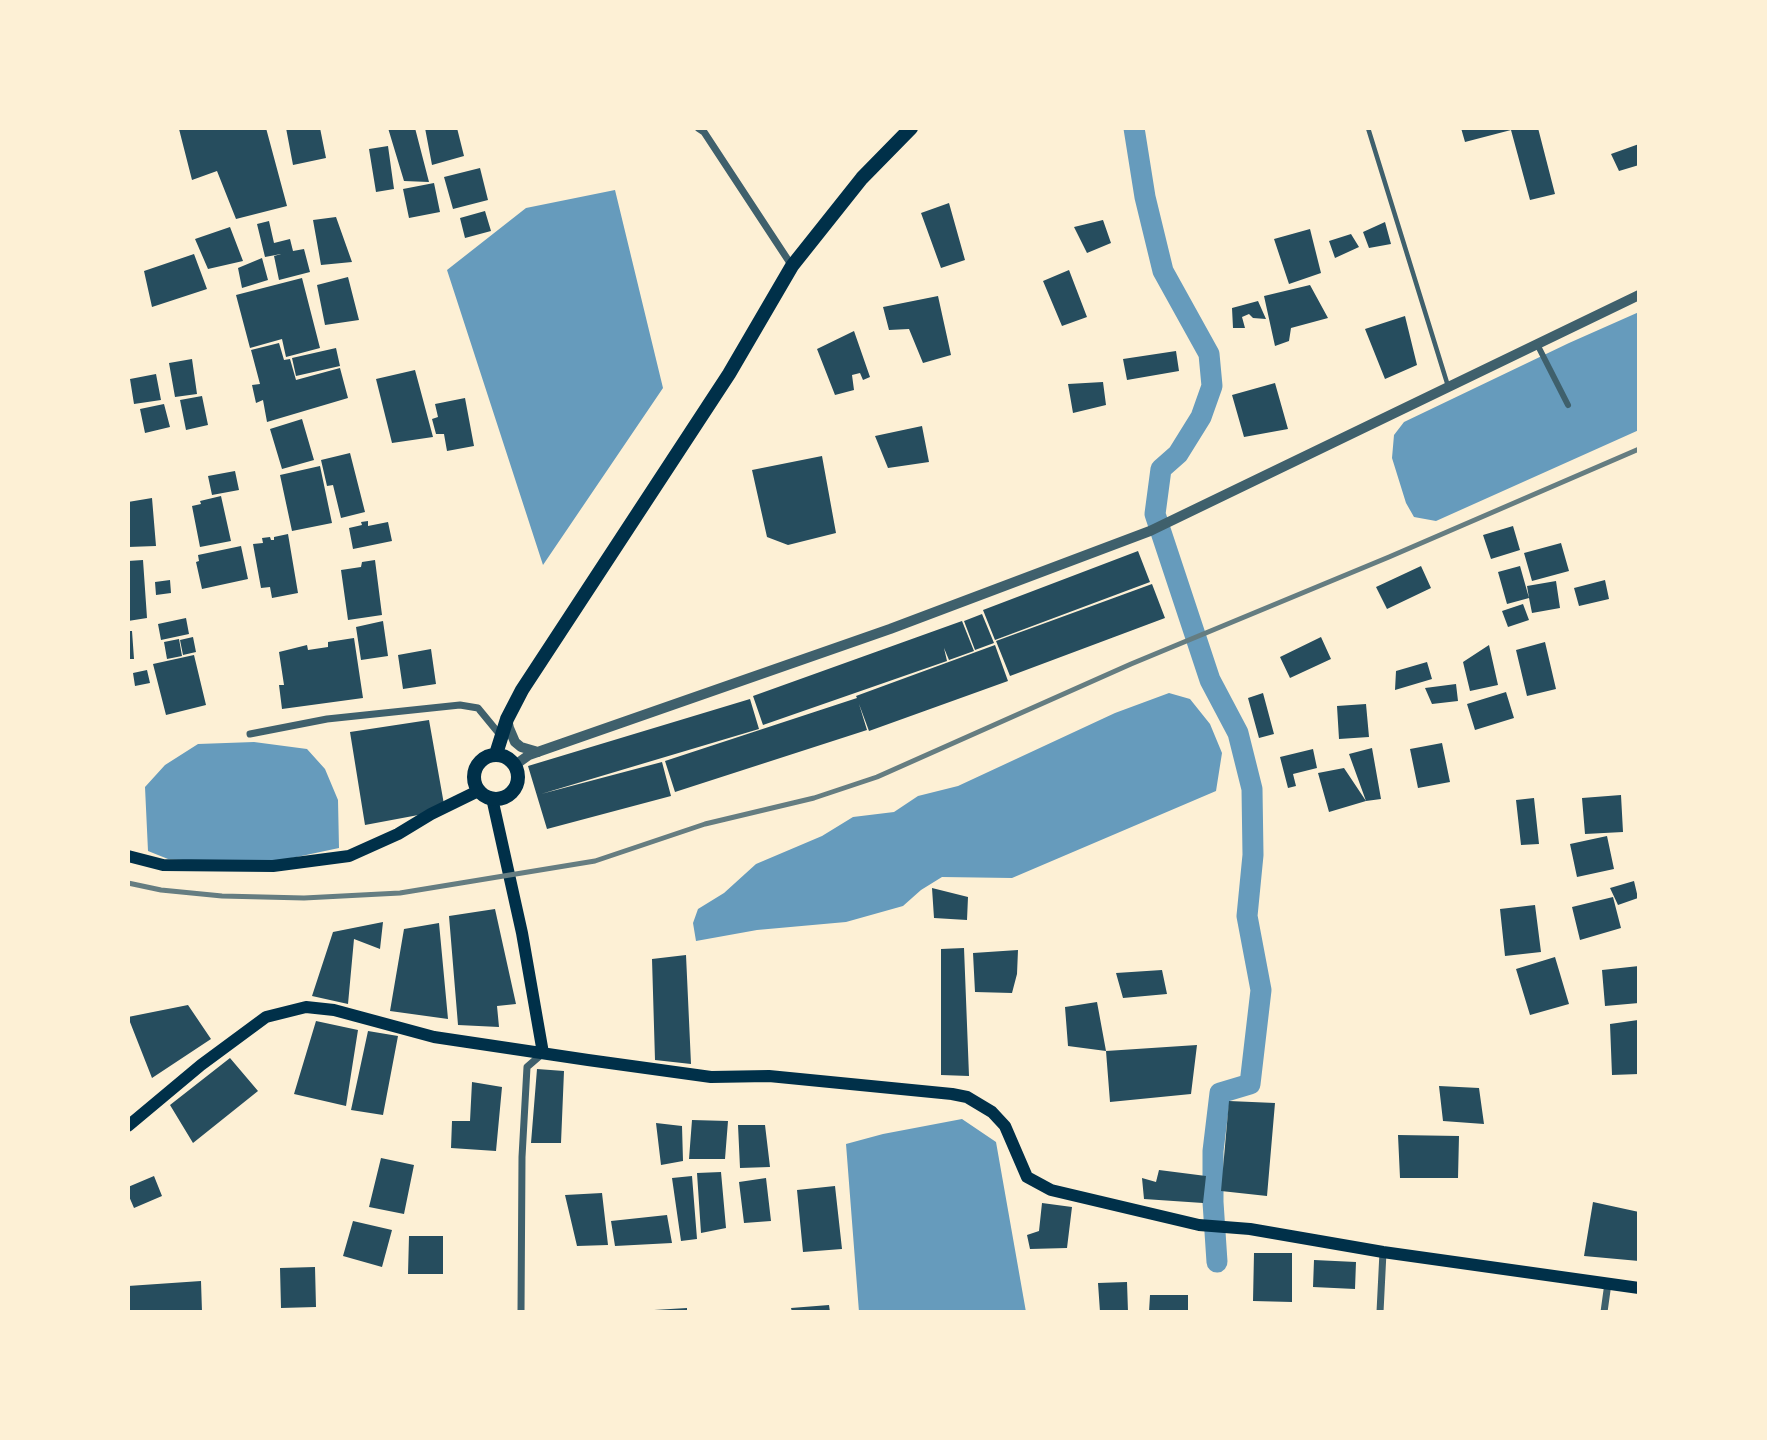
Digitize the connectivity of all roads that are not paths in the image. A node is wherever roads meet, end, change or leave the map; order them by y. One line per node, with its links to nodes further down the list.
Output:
1 (698, 128): 4 (street)
2 (911, 128): 4 (main road)
3 (1368, 128): 7 (lane)
4 (792, 266): 9 (main road)
5 (1639, 295): 6 (street)
6 (1537, 344): 7 (street); 8 (street)
7 (1449, 387): 12 (street)
8 (1568, 405)
9 (507, 719): 11 (main road); 12 (street)
10 (250, 734): 11 (street)
11 (502, 736): 13 (main road)
12 (538, 752): 14 (street)
13 (496, 754): 14 (main road); 15 (main road)
14 (515, 765): 16 (main road)
15 (478, 790): 16 (main road); 17 (main road)
16 (492, 798): 18 (main road)
17 (128, 856)
18 (543, 1053): 19 (main road); 20 (main road); 23 (street)
19 (128, 1126)
20 (1383, 1252): 21 (main road); 24 (street)
21 (1608, 1283): 22 (main road); 25 (street)
22 (1639, 1288)
23 (521, 1312)
24 (1380, 1312)
25 (1604, 1312)

